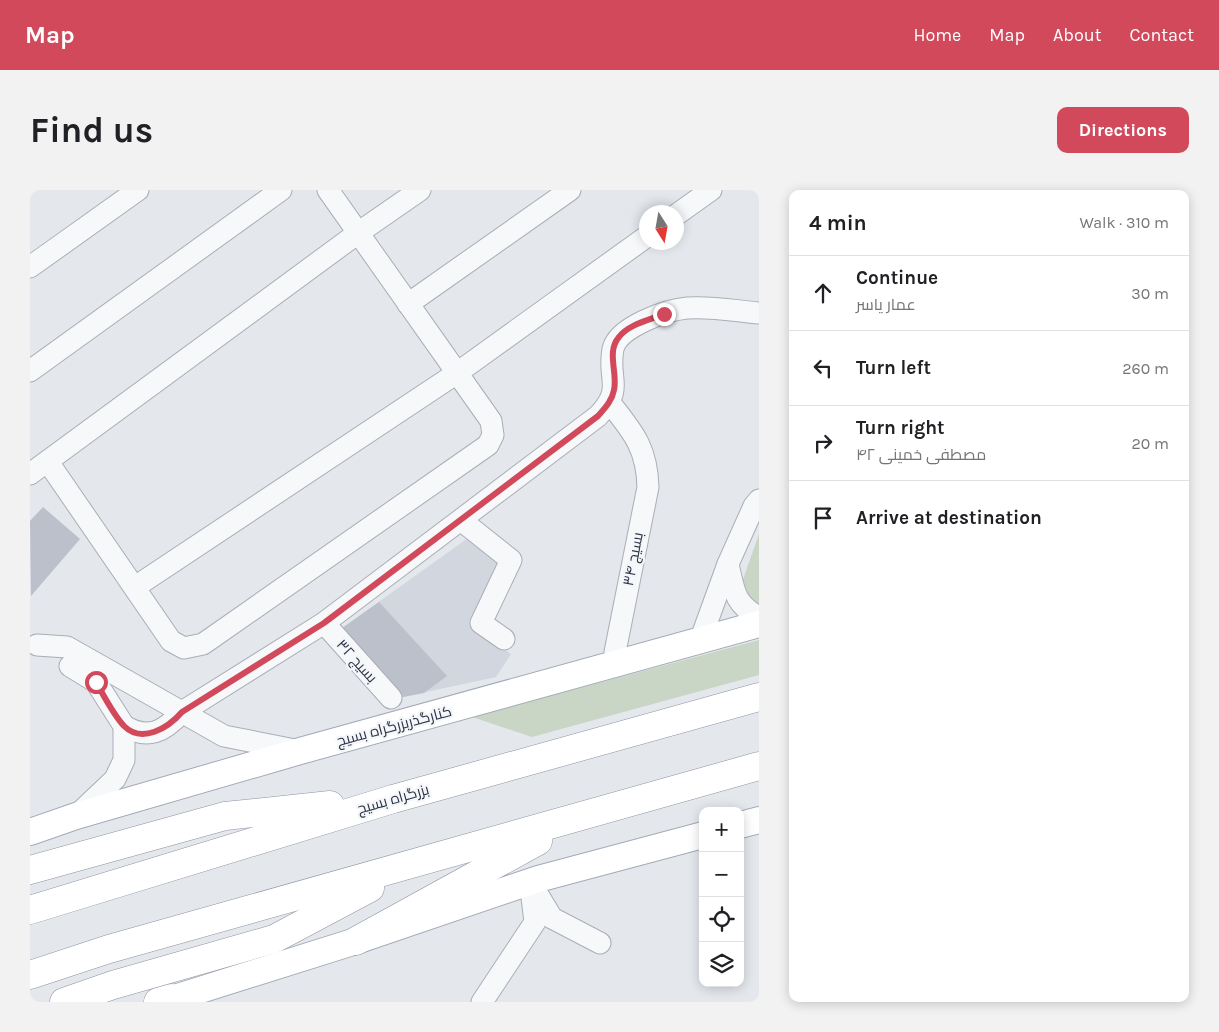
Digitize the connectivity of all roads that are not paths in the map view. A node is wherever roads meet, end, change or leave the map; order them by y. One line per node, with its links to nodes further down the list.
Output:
1 (138, 190): 10 (street)
2 (282, 190): 15 (street)
3 (328, 190): 8 (street)
4 (420, 190): 8 (street)
5 (570, 190): 12 (street)
6 (711, 190): 7 (street)
7 (684, 209)
8 (358, 233): 12 (street); 18 (street)
9 (639, 242): 16 (street)
10 (30, 267)
11 (759, 300): 13 (street)
12 (408, 304): 16 (street)
13 (736, 310): 14 (street); 17 (street)
14 (759, 313)
15 (30, 371)
16 (457, 373): 23 (street); 23 (street)
17 (610, 403): 21 (street); 30 (street, بسیج ۳۴)
18 (48, 462): 19 (street); 23 (street)
19 (30, 474)
20 (759, 500): 22 (street)
21 (462, 521): 25 (street); 27 (street)
22 (728, 564): 24 (street); 28 (street)
23 (135, 587)
24 (759, 617)
25 (324, 623): 32 (street, بسیج ۳۲); 33 (street)
26 (759, 624): 28 (main road, کنارگذربزرگراه بسیج)
27 (504, 639)
28 (700, 640): 35 (main road, کنارگذربزرگراه بسیج)
29 (34, 642): 33 (street); 34 (street)
30 (615, 652)
31 (759, 697): 37 (highway, بزرگراه بسیج)
32 (391, 698)
33 (182, 712): 34 (street); 35 (street)
34 (124, 726): 38 (street)
35 (300, 751): 38 (main road, کنارگذربزرگراه بسیج)
36 (759, 766): 39 (highway)
37 (393, 799): 45 (highway); 47 (highway, بزرگراه بسیج)
38 (76, 816): 42 (main road, کنارگذربزرگراه بسیج)
39 (582, 816): 44 (highway); 48 (highway)
40 (759, 820): 41 (main road)
41 (744, 824)
42 (30, 832)
43 (699, 835): 46 (main road)
44 (413, 864): 50 (highway); 52 (highway)
45 (30, 870)
46 (530, 881): 48 (main road); 49 (street); 53 (street)
47 (30, 910)
48 (356, 941): 51 (main road)
49 (600, 943)
50 (30, 975)
51 (164, 1000)
52 (64, 1002)
53 (482, 1002)

